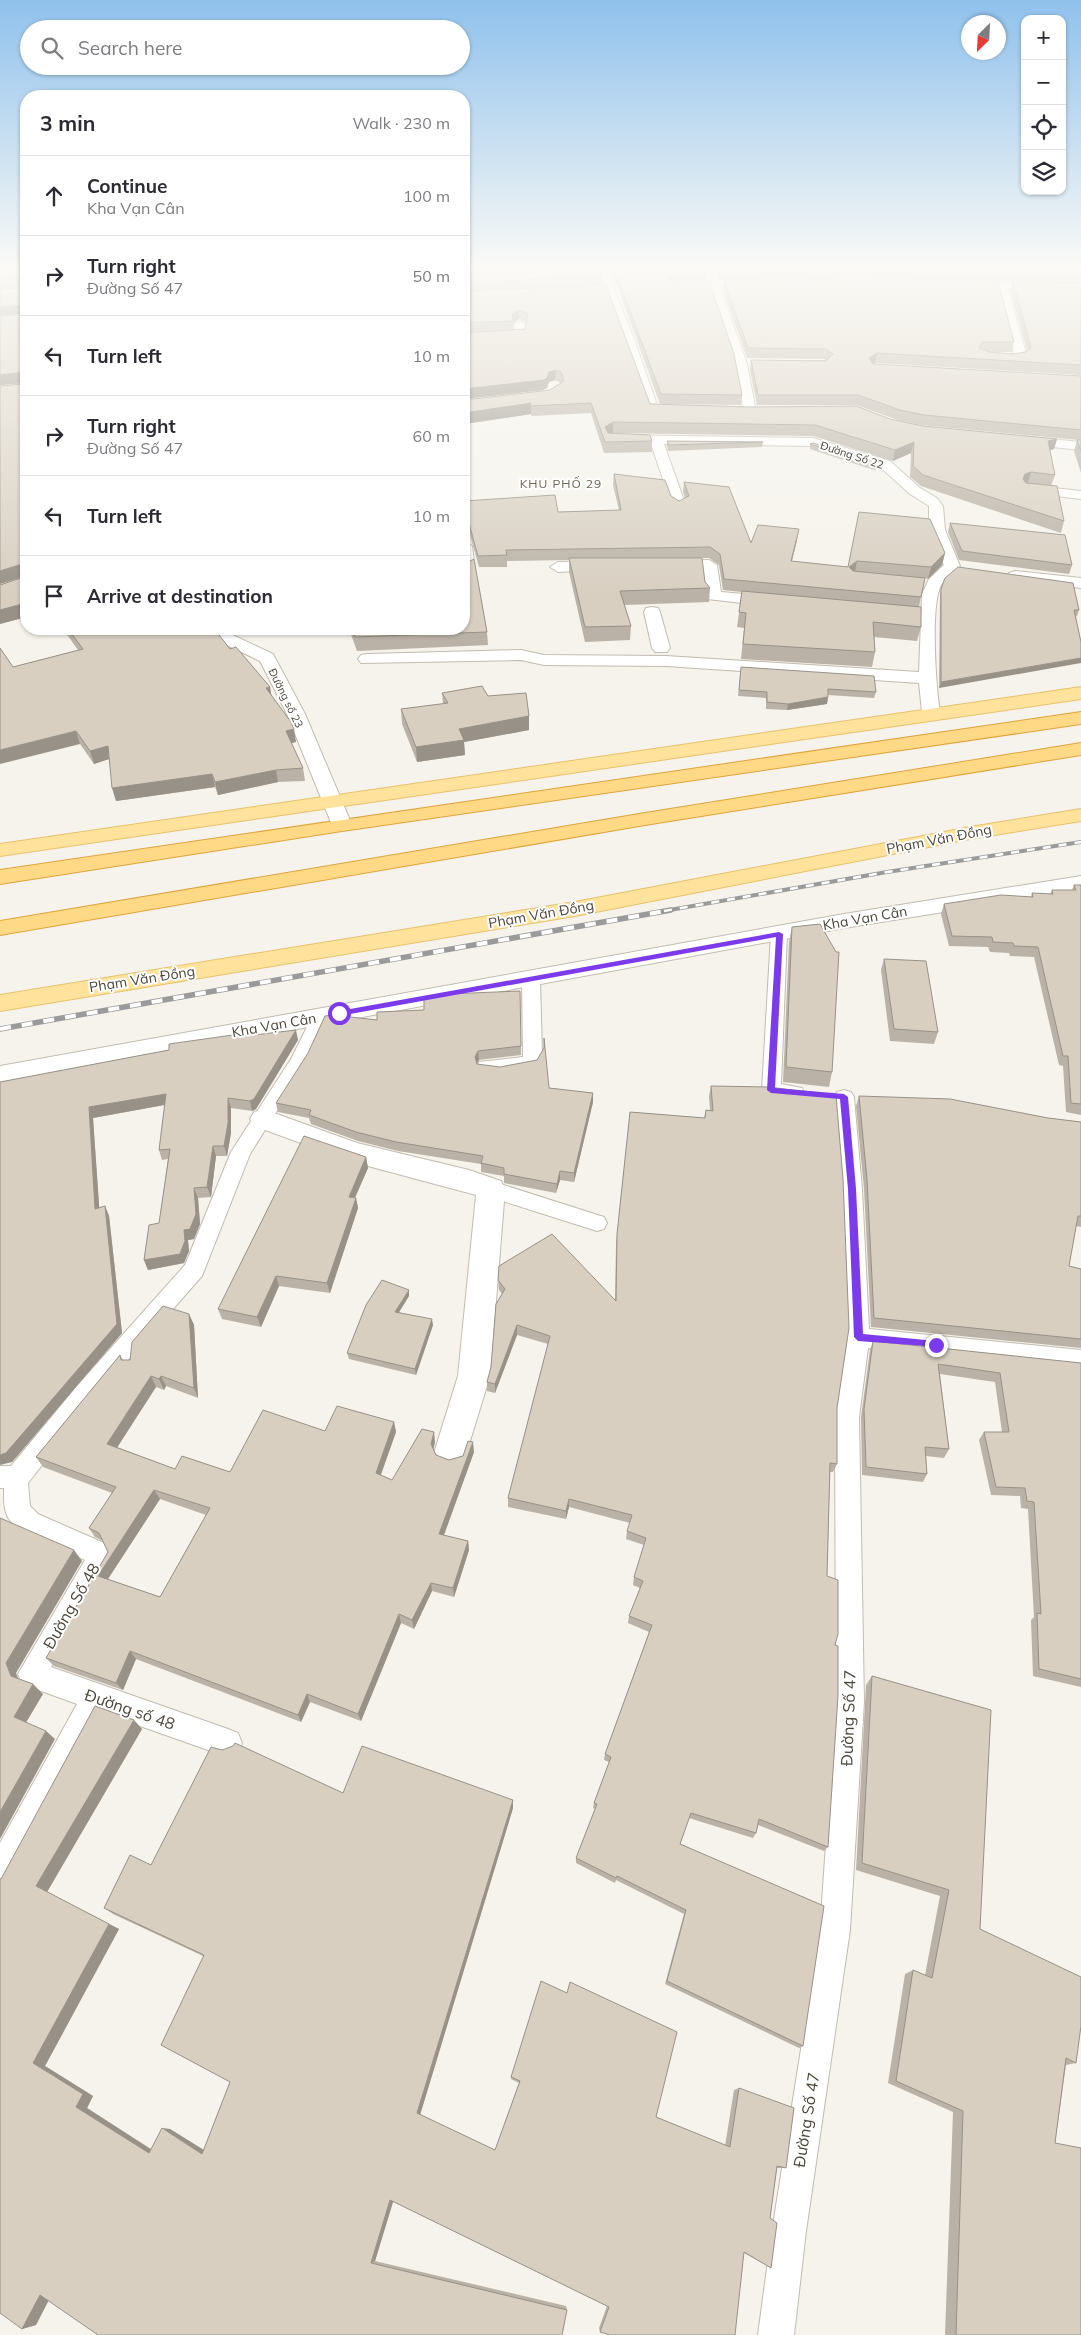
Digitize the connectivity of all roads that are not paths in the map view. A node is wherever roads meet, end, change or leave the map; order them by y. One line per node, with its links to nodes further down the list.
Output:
1 (642, 378): 3 (lane)
2 (745, 378): 5 (street)
3 (651, 402): 4 (street)
4 (664, 410)
5 (768, 412)
6 (612, 439): 7 (street, Đường Số 22)
7 (656, 439): 12 (street); 15 (street, Đường Số 22)
8 (1006, 439): 9 (street)
9 (1081, 446)
10 (1028, 490): 11 (street)
11 (1081, 495)
12 (679, 506)
13 (624, 566): 16 (street)
14 (652, 566): 20 (street)
15 (952, 566): 17 (street); 23 (street)
16 (558, 567)
17 (970, 569)
18 (998, 573): 19 (street)
19 (1081, 583)
20 (792, 603)
21 (652, 612): 25 (street)
22 (909, 614): 23 (street)
23 (929, 616): 27 (street)
24 (219, 635): 32 (street, Đường số 23)
25 (663, 654): 26 (street); 27 (street)
26 (367, 659)
27 (928, 678): 29 (street)
28 (1081, 693): 29 (main road)
29 (931, 712): 32 (main road)
30 (1081, 718): 34 (highway)
31 (1081, 749): 38 (highway)
32 (330, 800): 34 (street, Đường số 23); 35 (main road)
33 (1081, 814): 41 (main road, Phạm Văn Đồng)
34 (342, 824): 36 (highway)
35 (0, 850)
36 (0, 878)
37 (1081, 883): 39 (street, Kha Vạn Cân)
38 (0, 928)
39 (779, 934): 40 (street, Kha Vạn Cân); 48 (lane, Đường Số 47)
40 (531, 979): 42 (street, Kha Vạn Cân); 43 (lane)
41 (0, 1003)
42 (320, 1017): 44 (street, Kha Vạn Cân); 45 (lane)
43 (486, 1067)
44 (0, 1075)
45 (263, 1119): 46 (street); 51 (lane)
46 (491, 1189): 47 (lane); 50 (street)
47 (597, 1223)
48 (858, 1337): 49 (lane); 56 (lane, Đường Số 47)
49 (1081, 1360)
50 (451, 1453)
51 (7, 1478): 52 (lane, Đường Số 48)
52 (32, 1674): 53 (lane, Đường số 48)
53 (96, 1697): 54 (lane, Đường số 48); 55 (lane)
54 (228, 1743)
55 (0, 1873)
56 (776, 2335)

